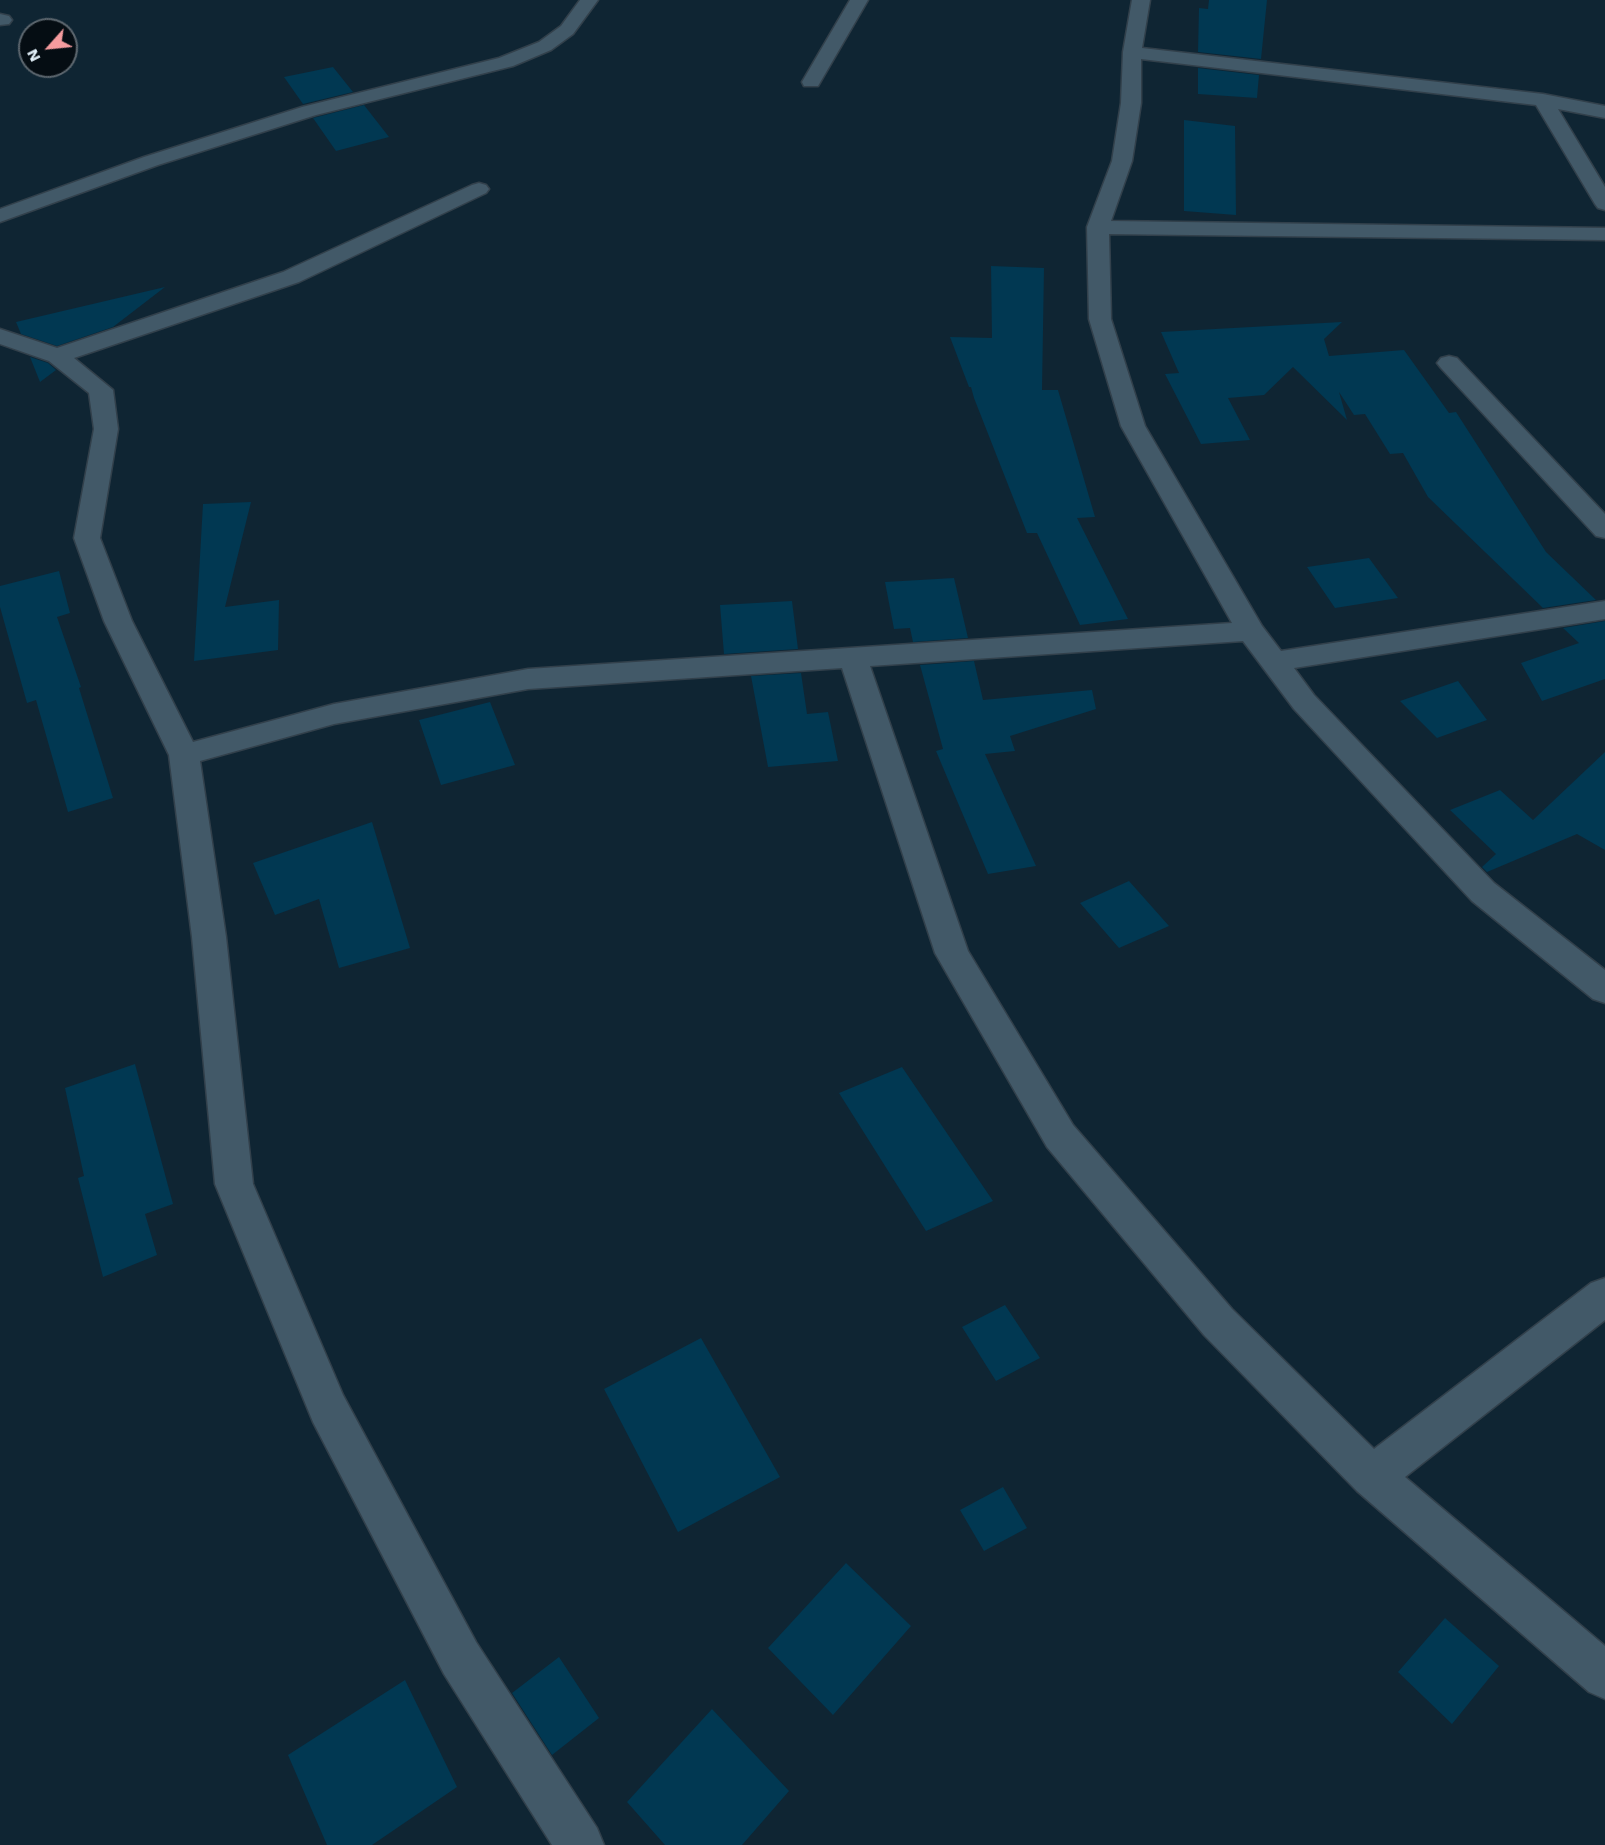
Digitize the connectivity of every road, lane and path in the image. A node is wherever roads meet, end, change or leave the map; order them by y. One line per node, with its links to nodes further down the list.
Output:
1 (589, 0): 10 (street)
2 (859, 0): 5 (street)
3 (1141, 0): 4 (street)
4 (1132, 52): 6 (street); 11 (street)
5 (811, 82)
6 (1543, 100): 7 (street); 9 (street)
7 (1605, 111)
8 (479, 189): 14 (street)
9 (1605, 204)
10 (0, 216)
11 (1098, 227): 12 (street); 18 (street)
12 (1605, 234)
13 (0, 336): 14 (street)
14 (57, 356): 21 (street)
15 (1449, 363): 16 (street)
16 (1605, 530)
17 (1605, 610): 20 (street)
18 (1251, 631): 19 (street); 20 (street)
19 (853, 659): 21 (street); 24 (street)
20 (1274, 662): 22 (street)
21 (184, 755): 26 (street)
22 (1605, 988)
23 (1605, 1296): 24 (street)
24 (1372, 1476): 25 (street)
25 (1605, 1676)
26 (580, 1845)

